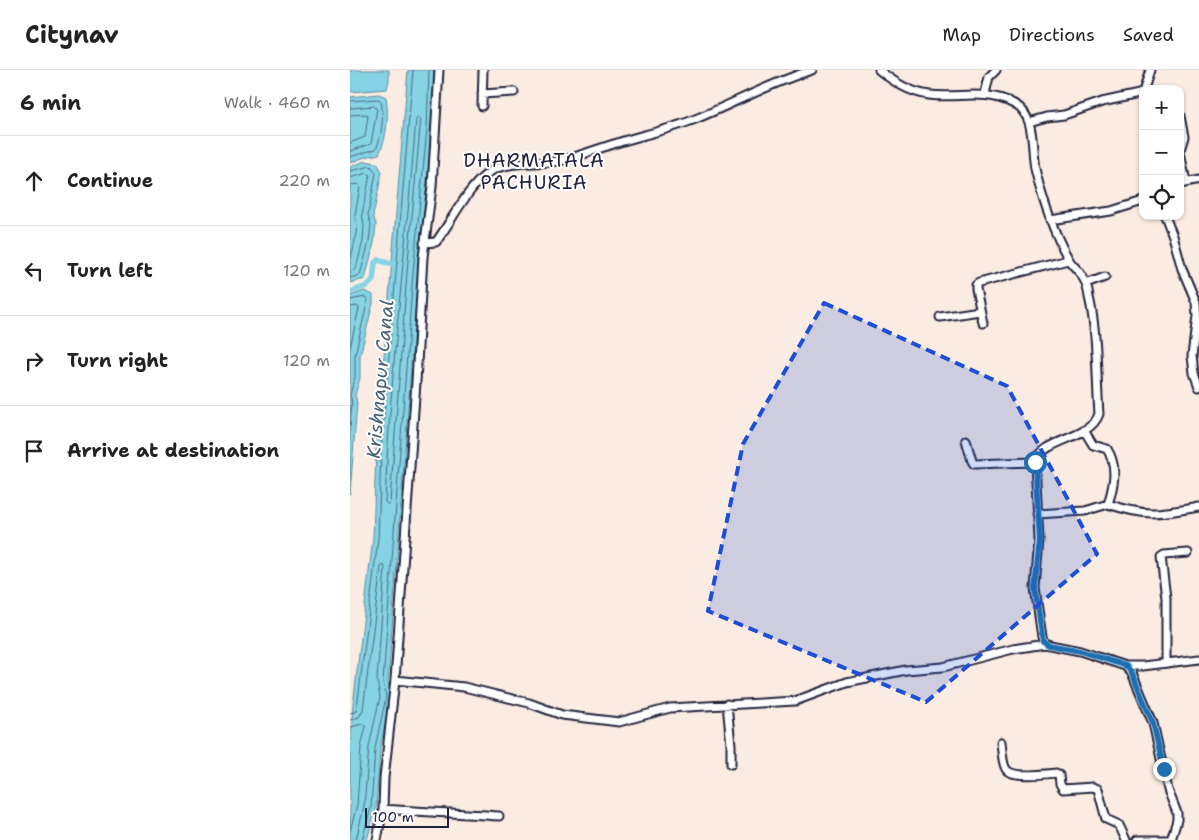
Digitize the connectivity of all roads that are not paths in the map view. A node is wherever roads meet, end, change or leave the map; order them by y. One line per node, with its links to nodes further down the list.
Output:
1 (440, 70): 19 (street)
2 (483, 70): 10 (street)
3 (812, 70): 19 (street)
4 (878, 70): 11 (street)
5 (996, 70): 11 (street)
6 (1150, 70): 7 (street)
7 (1145, 85)
8 (514, 92): 10 (street)
9 (1139, 93): 13 (street)
10 (482, 94): 12 (street)
11 (985, 94): 13 (street)
12 (482, 106)
13 (1030, 122): 17 (street)
14 (1199, 180): 15 (street)
15 (1184, 183)
16 (1139, 202): 17 (street)
17 (1050, 220): 20 (street)
18 (1167, 220): 26 (street)
19 (424, 243): 38 (street)
20 (1068, 260): 22 (street); 23 (street)
21 (1105, 277): 22 (street)
22 (1086, 284): 27 (street)
23 (980, 311): 24 (street); 25 (street)
24 (940, 316)
25 (983, 324)
26 (1199, 387)
27 (1084, 430): 29 (street); 30 (street)
28 (966, 440): 29 (street)
29 (1035, 462): 32 (street)
30 (1108, 504): 31 (street); 32 (street)
31 (1199, 506)
32 (1037, 514): 34 (street)
33 (1188, 553): 36 (street)
34 (1045, 644): 37 (street); 39 (street)
35 (1199, 659): 36 (street)
36 (1166, 663): 37 (street)
37 (1126, 666): 47 (street)
38 (395, 680): 39 (street); 42 (street)
39 (727, 704): 41 (street)
40 (1001, 742): 45 (street)
41 (731, 764)
42 (383, 809): 43 (street); 44 (street)
43 (499, 816)
44 (377, 840)
45 (1126, 840)
46 (1137, 840): 47 (street)
47 (1171, 840)

